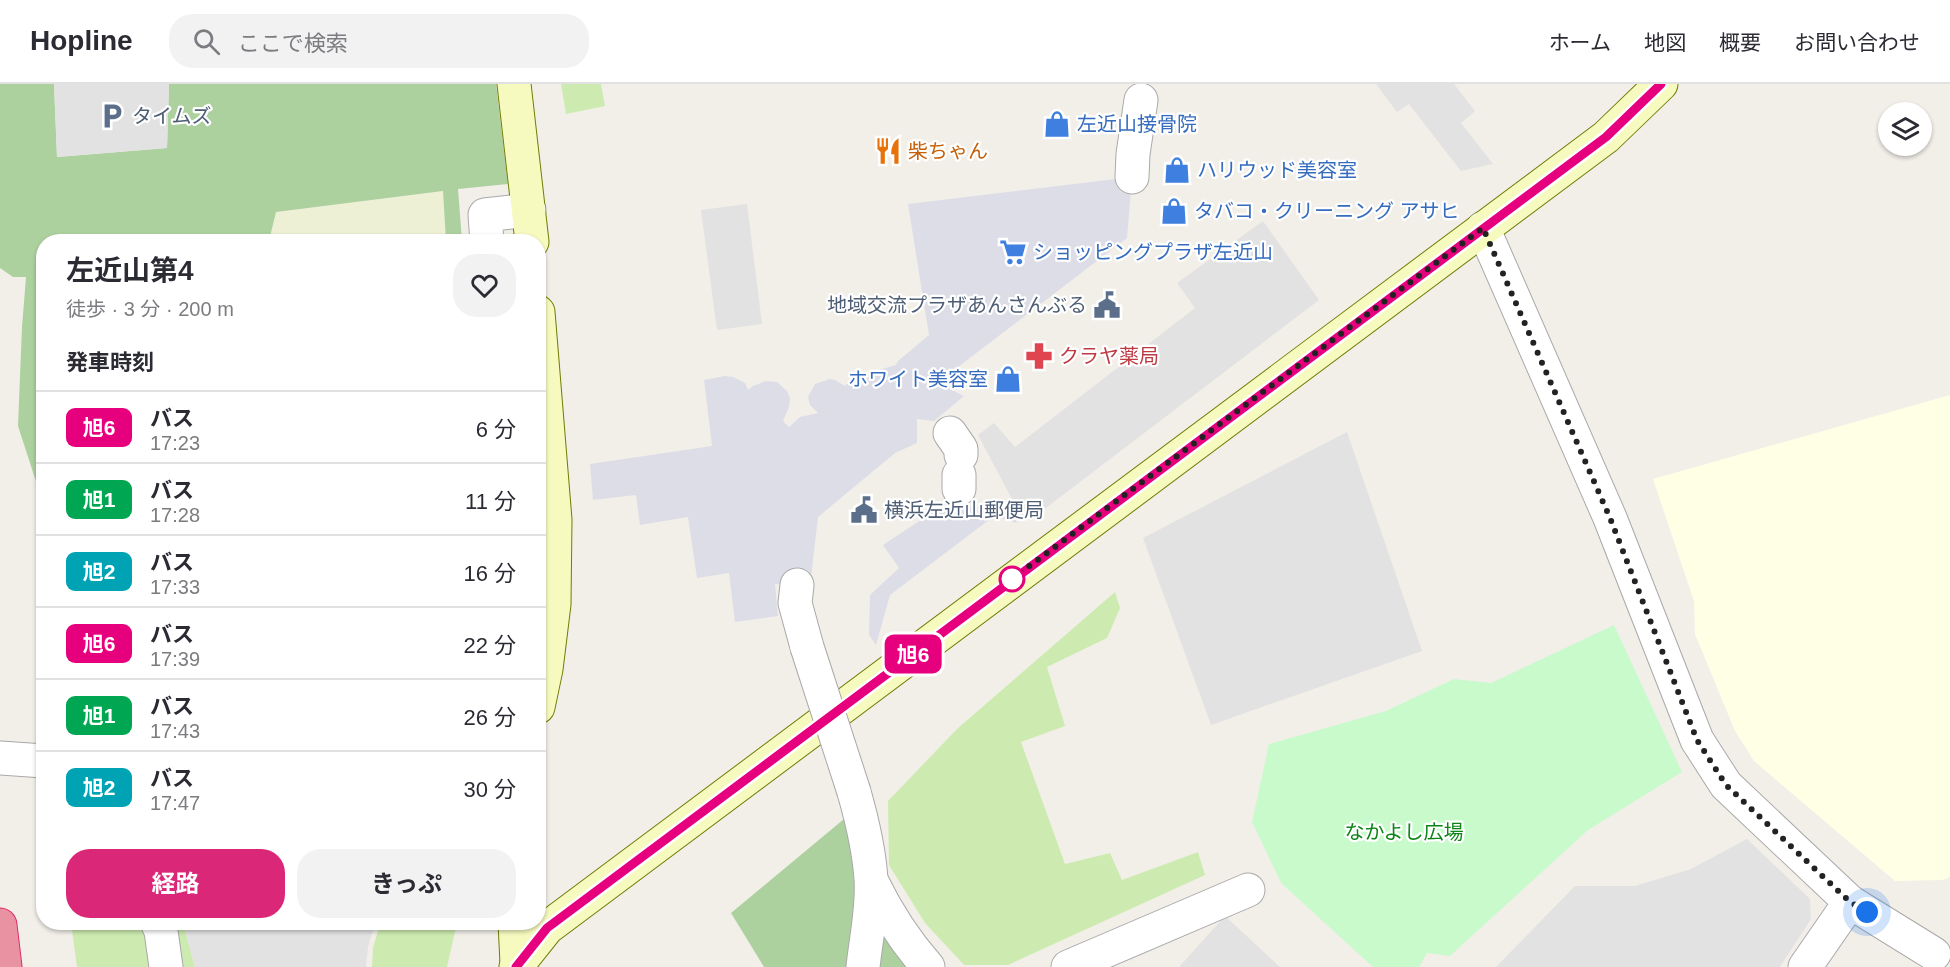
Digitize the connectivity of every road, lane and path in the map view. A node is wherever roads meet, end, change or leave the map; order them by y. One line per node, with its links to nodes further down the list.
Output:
1 (514, 84): 5 (street)
2 (1661, 84): 6 (street)
3 (1141, 100): 4 (street)
4 (1132, 177)
5 (531, 226): 7 (street)
6 (1483, 228): 15 (street); 17 (street)
7 (486, 234)
8 (546, 410): 10 (street)
9 (797, 585): 13 (street, bridge)
10 (546, 669)
11 (0, 758): 12 (street)
12 (36, 760)
13 (871, 880): 25 (street); 26 (street)
14 (1248, 890): 27 (street)
15 (1850, 902): 21 (street); 28 (street)
16 (0, 925): 23 (highway)
17 (546, 929)
18 (161, 930): 24 (street)
19 (515, 930): 22 (street)
20 (545, 930): 22 (street)
21 (1938, 953)
22 (516, 966)
23 (5, 967)
24 (166, 967)
25 (863, 967)
26 (928, 967)
27 (1068, 967)
28 (1805, 967)

